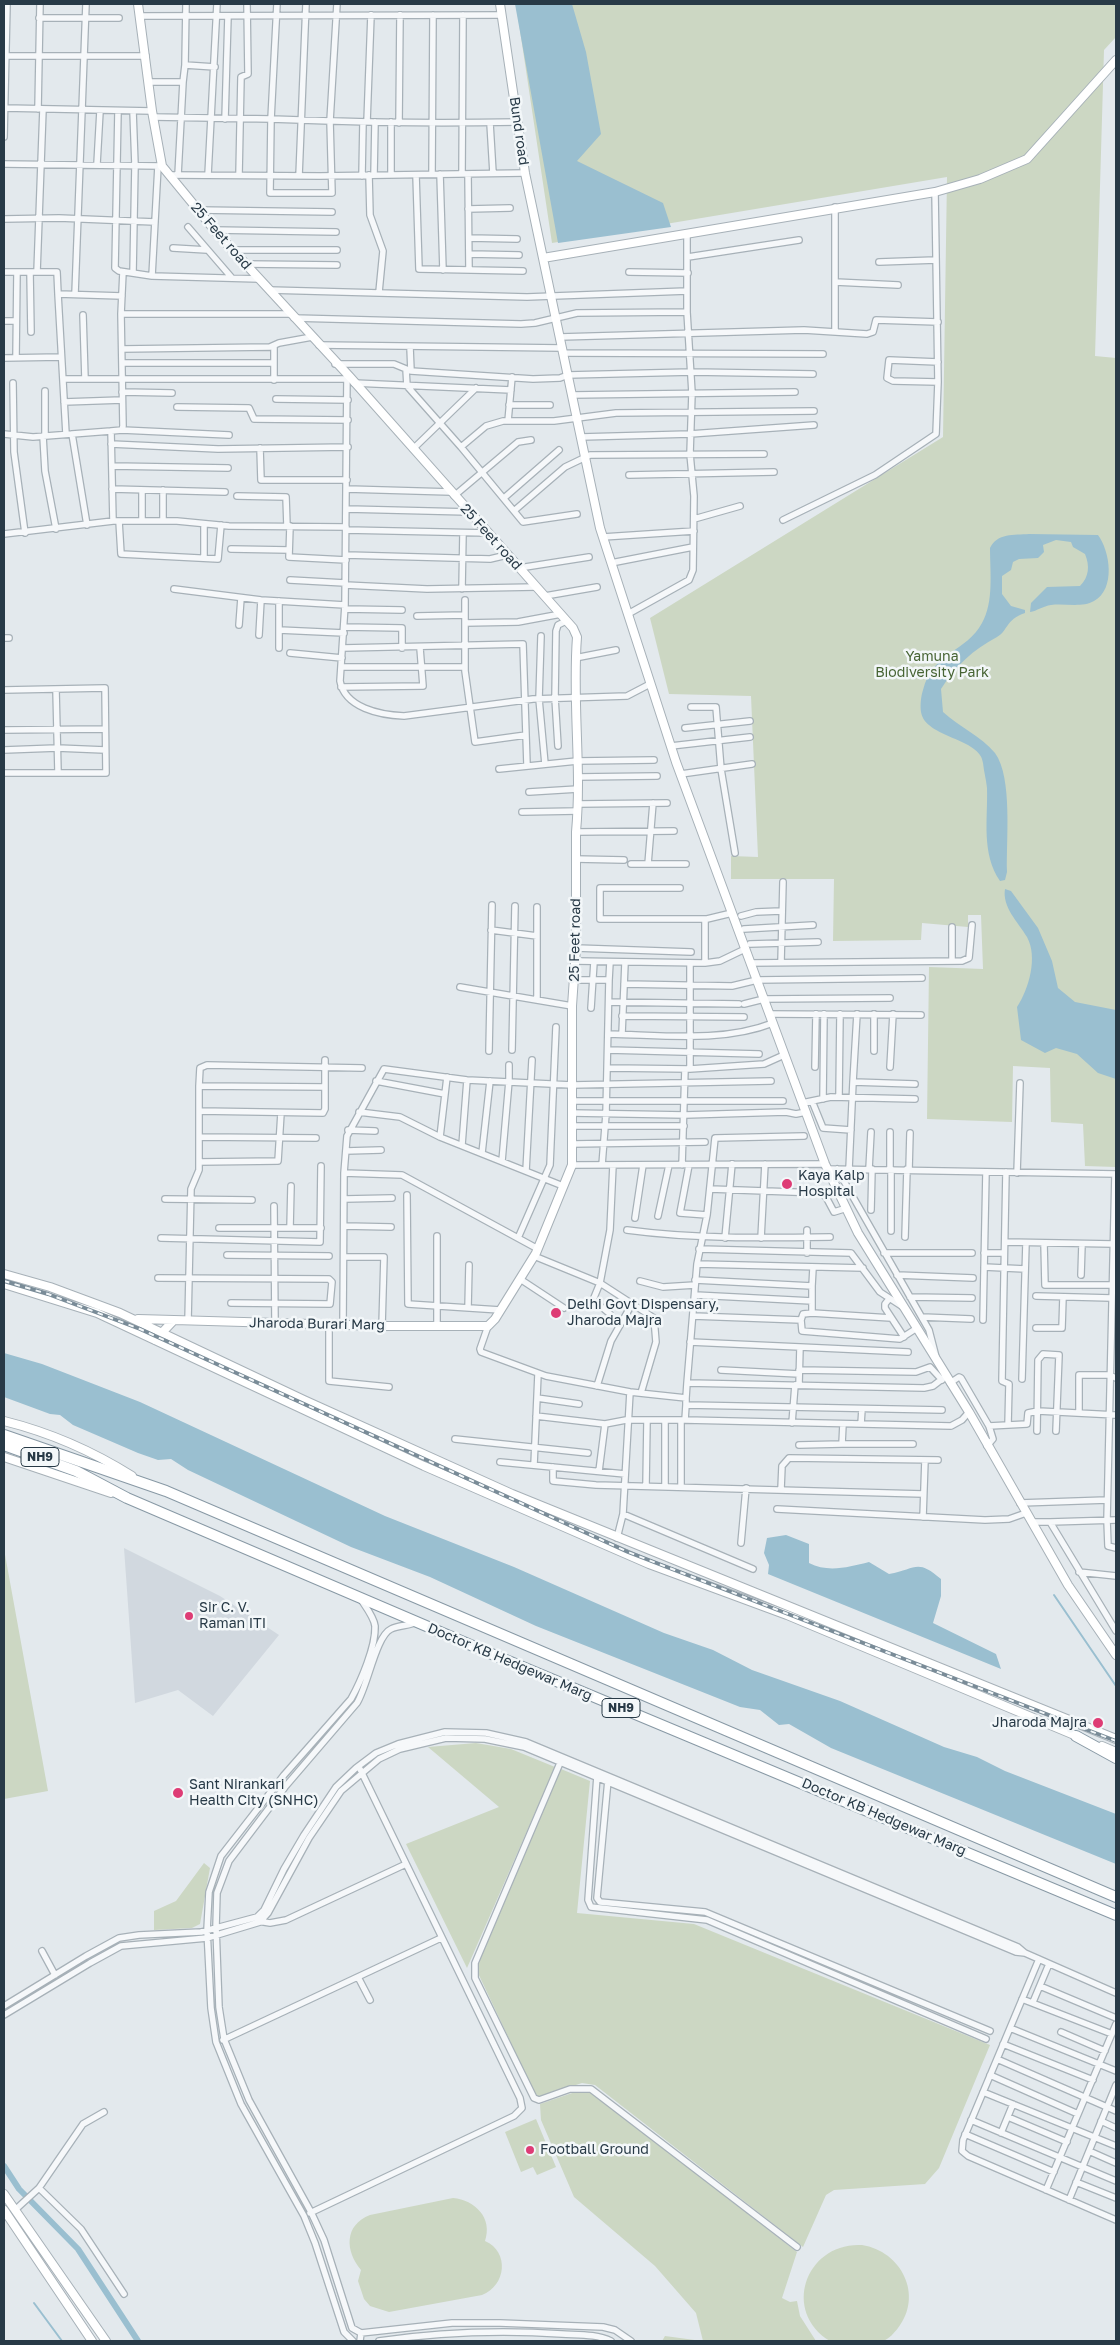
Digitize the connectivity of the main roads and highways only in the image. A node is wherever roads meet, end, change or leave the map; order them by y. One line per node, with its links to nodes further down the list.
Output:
1 (4, 1435): 3 (highway)
2 (4, 1445): 3 (highway, NH9)
3 (78, 1466): 6 (highway, Doctor KB Hedgewar Marg / NH9); 7 (highway, Doctor KB Hedgewar Marg / NH9)
4 (1076, 1736): 5 (highway)
5 (1116, 1758)
6 (1116, 1897)
7 (1116, 1915)

